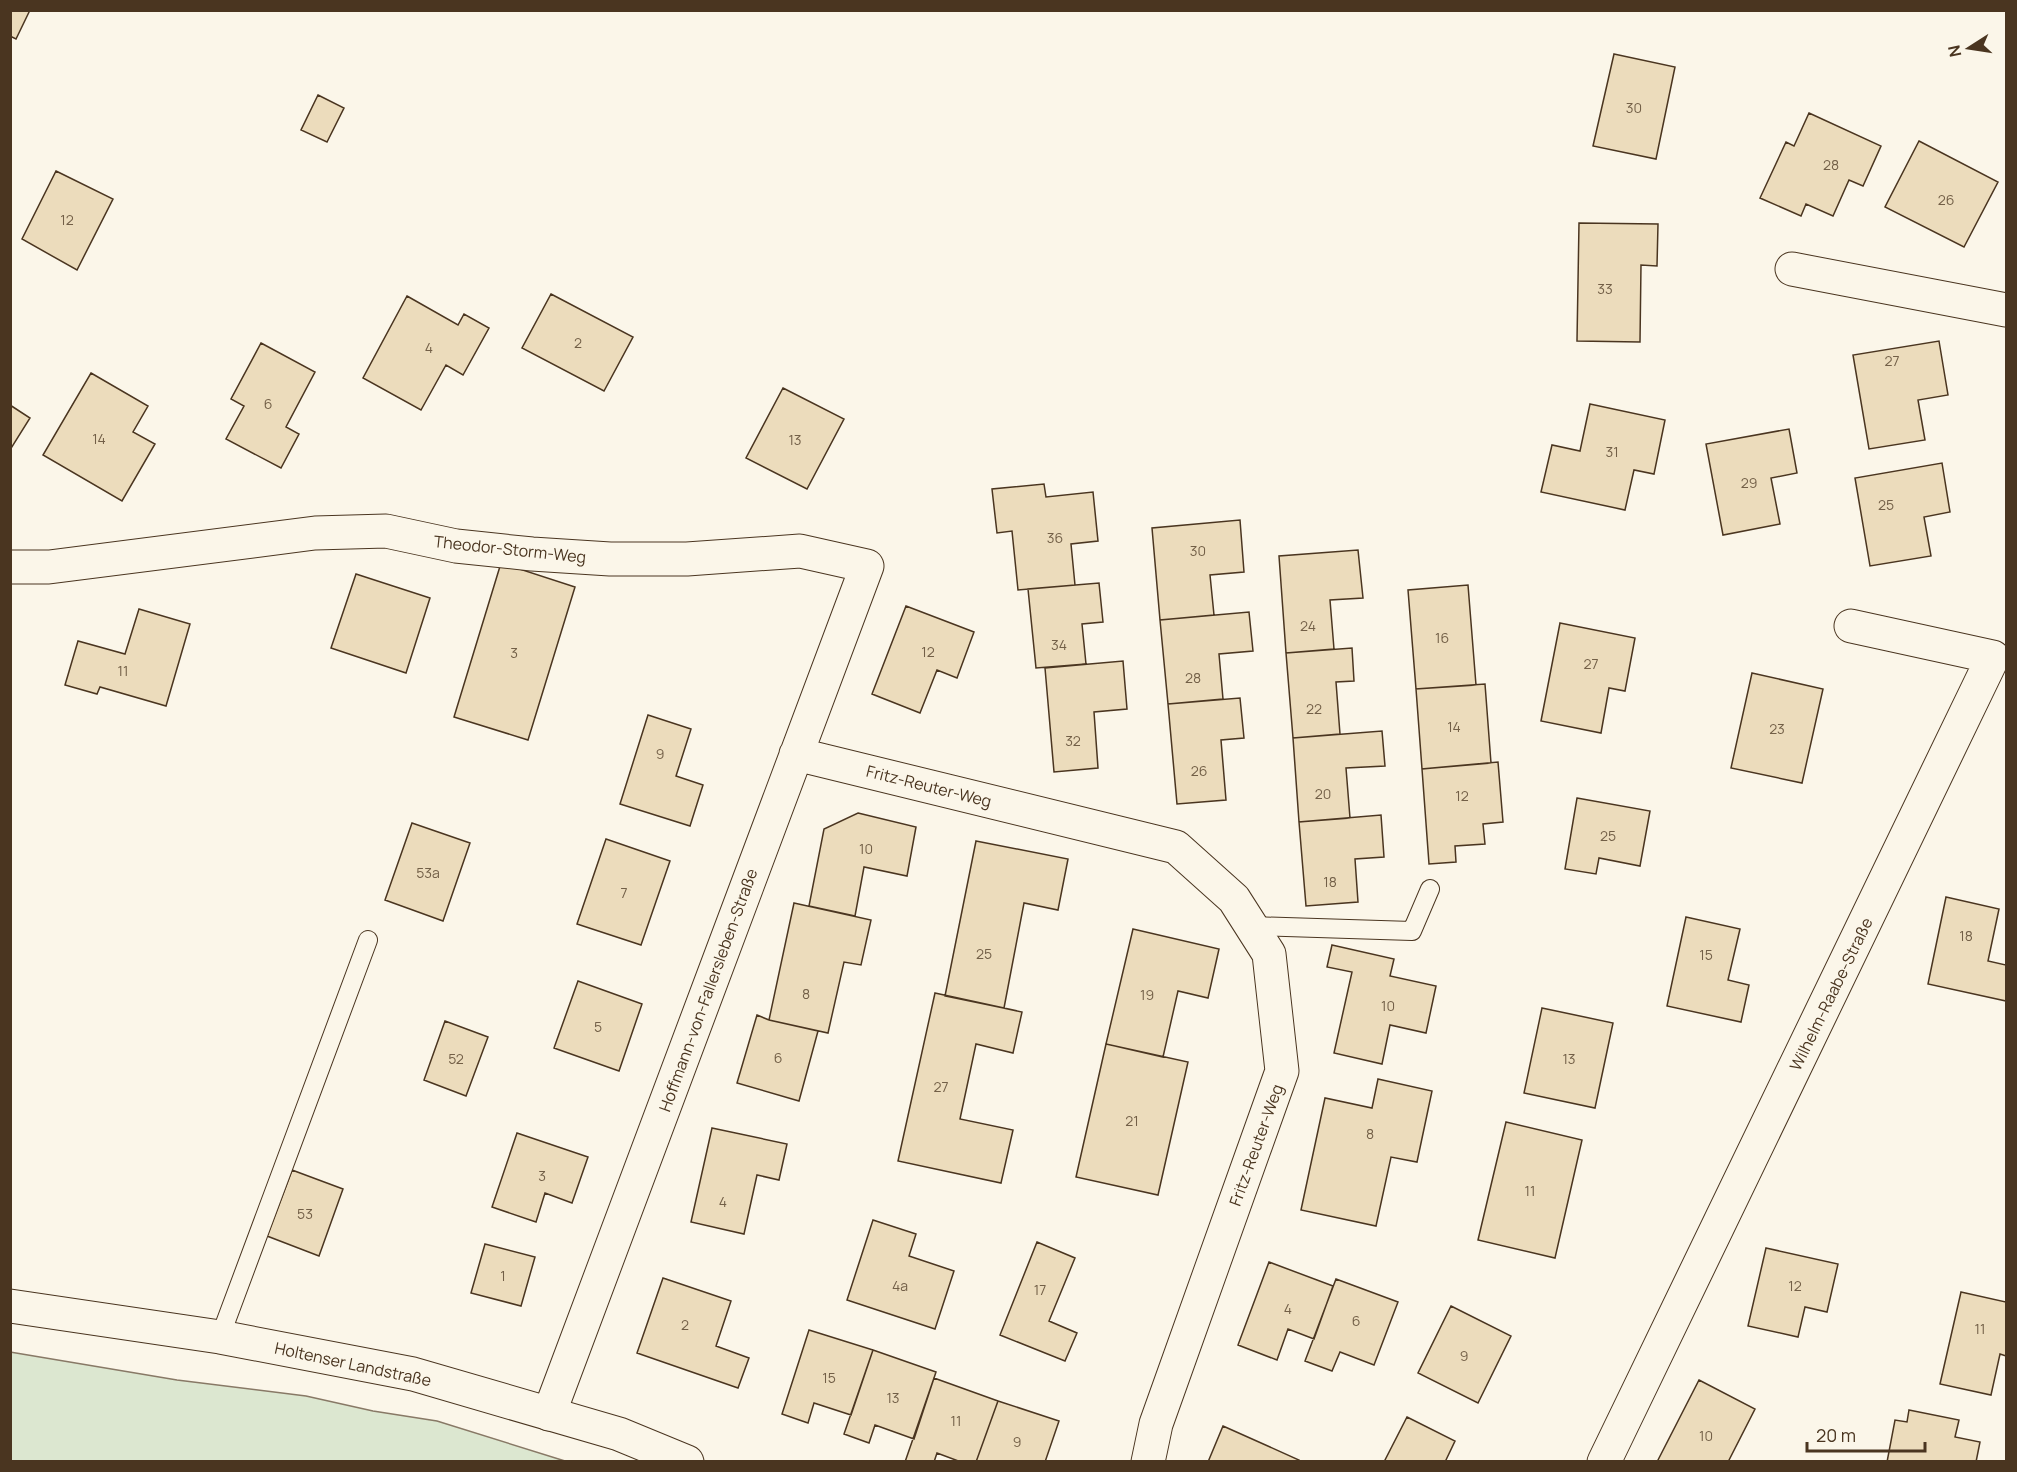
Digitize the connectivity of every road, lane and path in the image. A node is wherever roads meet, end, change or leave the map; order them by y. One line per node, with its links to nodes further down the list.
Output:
1 (1792, 268): 2 (street)
2 (2007, 310)
3 (867, 566): 4 (street, Theodor-Storm-Weg); 6 (street, Hoffmann-von-Fallersleben-Straße)
4 (10, 567)
5 (1851, 626): 15 (street, Wilhelm-Raabe-Straße)
6 (796, 754): 8 (street, Fritz-Reuter-Weg); 12 (street, Hoffmann-von-Fallersleben-Straße)
7 (1430, 890): 8 (lane)
8 (1251, 926): 14 (street, Fritz-Reuter-Weg)
9 (368, 940): 11 (lane)
10 (10, 1306): 11 (street, Holtenser Landstraße)
11 (220, 1337): 12 (street, Holtenser Landstraße)
12 (549, 1414): 13 (street, Holtenser Landstraße)
13 (687, 1461)
14 (1148, 1461)
15 (1604, 1461)

